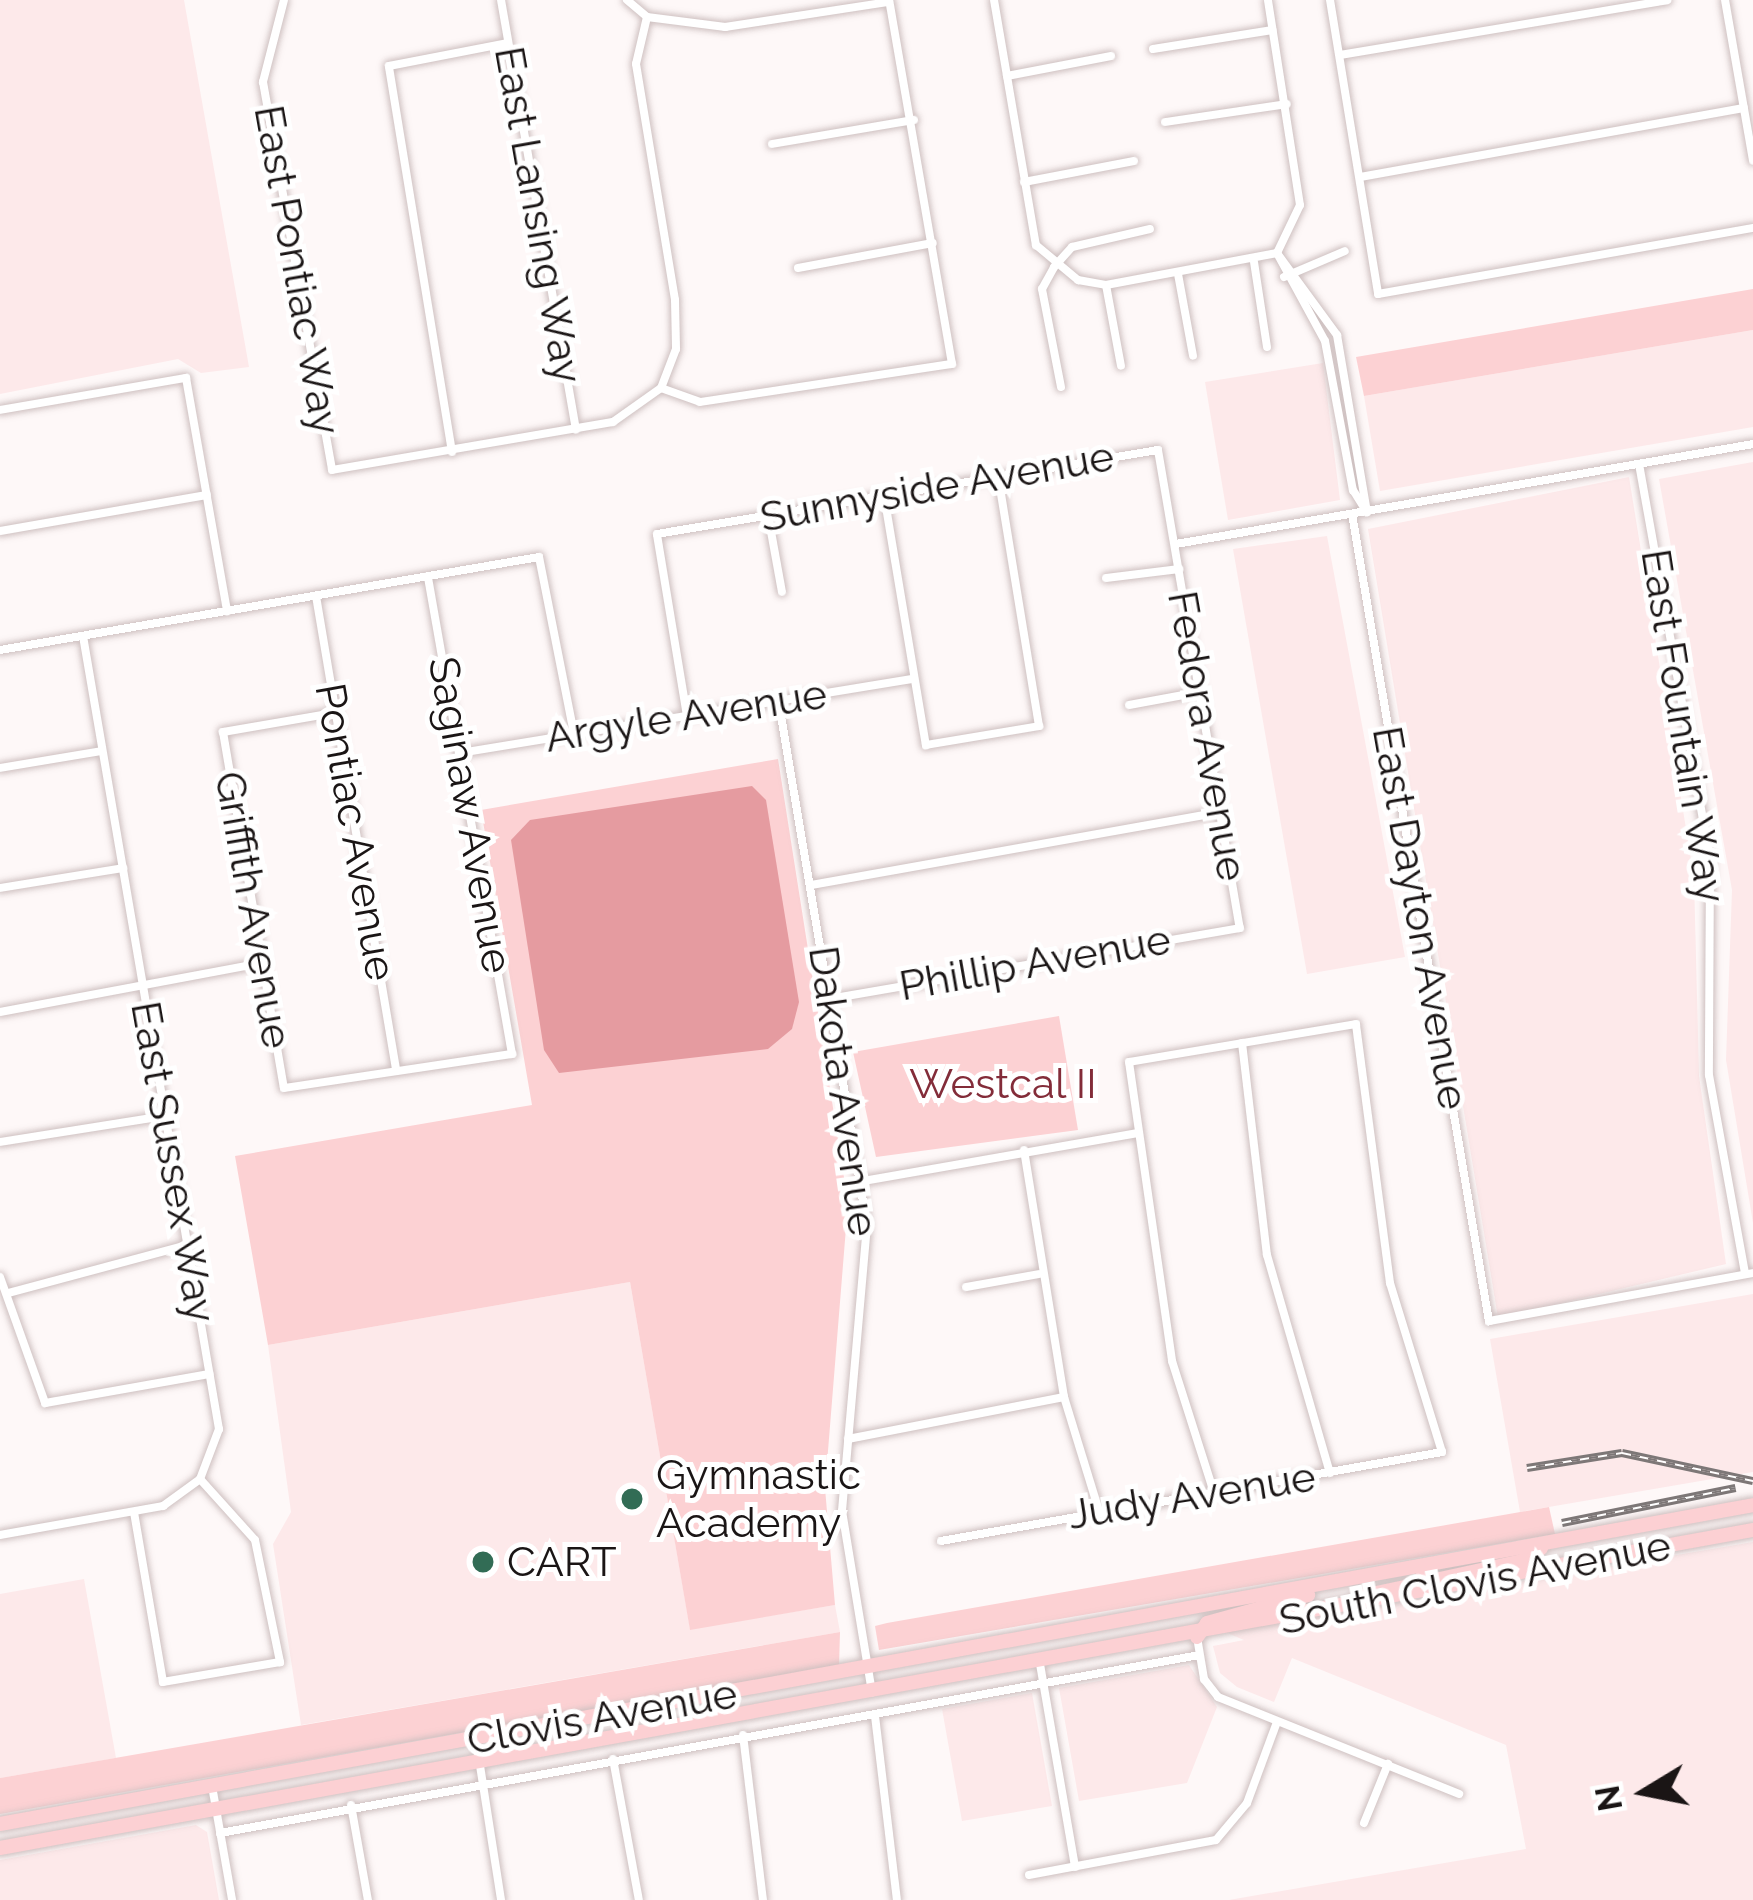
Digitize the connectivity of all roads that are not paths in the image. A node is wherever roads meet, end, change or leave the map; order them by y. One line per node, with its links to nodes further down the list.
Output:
1 (284, 0): 46 (street, East Pontiac Way)
2 (501, 0): 12 (street, East Lansing Way)
3 (627, 0): 10 (street)
4 (994, 0): 16 (street)
5 (1268, 0): 11 (street)
6 (1330, 0): 15 (street)
7 (1667, 0): 15 (street)
8 (1725, 0): 18 (street)
9 (889, 1): 10 (street); 19 (street)
10 (647, 17): 42 (street)
11 (1273, 30): 13 (street); 17 (street)
12 (507, 43): 44 (street, East Lansing Way); 46 (street)
13 (1154, 49)
14 (1111, 56): 16 (street)
15 (1340, 56): 24 (street)
16 (1007, 76): 25 (street)
17 (1287, 104): 20 (street); 30 (street)
18 (1744, 109): 23 (street); 24 (street)
19 (914, 120): 21 (street); 28 (street)
20 (1166, 122)
21 (772, 144)
22 (1134, 161): 25 (street)
23 (1753, 161)
24 (1360, 177): 27 (street)
25 (1024, 182): 32 (street)
26 (1150, 229): 32 (street)
27 (1753, 229)
28 (933, 242): 33 (street); 42 (street)
29 (1345, 250): 34 (street)
30 (1277, 253): 31 (street); 34 (street); 36 (street)
31 (1254, 262): 35 (street); 38 (street)
32 (1054, 267): 37 (street); 41 (street)
33 (797, 268)
34 (1295, 269): 36 (street); 51 (street)
35 (1178, 274): 37 (street); 39 (street)
36 (1284, 277): 51 (street)
37 (1106, 285): 40 (street)
38 (1268, 347)
39 (1193, 356)
40 (1121, 366)
41 (1060, 387)
42 (661, 388): 44 (street)
43 (0, 410): 49 (street)
44 (575, 430): 46 (street)
45 (1753, 444): 47 (street)
46 (452, 452)
47 (1639, 464): 51 (street); 92 (street, East Fountain Way)
48 (998, 476): 50 (street, Sunnyside Avenue); 55 (street, Sunnyside Avenue); 64 (street)
49 (207, 495): 54 (street); 61 (street)
50 (884, 495): 53 (street, Sunnyside Avenue); 64 (street)
51 (1367, 512): 52 (street)
52 (1352, 514): 55 (street); 92 (street, East Dayton Avenue)
53 (768, 515): 59 (street); 69 (street, Sunnyside Avenue)
54 (0, 531)
55 (1176, 544): 56 (street, Fedora Avenue)
56 (1179, 569): 58 (street); 65 (street, Fedora Avenue)
57 (428, 576): 60 (street); 70 (street); 72 (street, Saginaw Avenue)
58 (1106, 578)
59 (782, 592)
60 (316, 596): 61 (street); 68 (street, Pontiac Avenue)
61 (227, 611): 62 (street)
62 (83, 636): 63 (street); 71 (street, East Sussex Way)
63 (0, 650)
64 (911, 680): 66 (street, Argyle Avenue)
65 (1201, 692): 67 (street); 74 (street, Fedora Avenue)
66 (779, 704): 69 (street, Argyle Avenue); 76 (street, Dakota Avenue)
67 (1129, 705)
68 (333, 712): 79 (street, Griffith Avenue); 84 (street, Pontiac Avenue)
69 (687, 716): 70 (street, Argyle Avenue)
70 (574, 733): 72 (street, Argyle Avenue)
71 (102, 751): 73 (street); 75 (street, East Sussex Way)
72 (460, 753): 84 (street, Saginaw Avenue)
73 (0, 768)
74 (1220, 812): 76 (street); 78 (street, Fedora Avenue)
75 (122, 868): 77 (street); 80 (street, East Sussex Way)
76 (812, 885): 81 (street, Dakota Avenue)
77 (0, 888)
78 (1240, 928): 81 (street, Phillip Avenue)
79 (262, 963): 80 (street); 84 (street, Griffith Avenue)
80 (142, 984): 82 (street); 85 (street, East Sussex Way)
81 (830, 999): 89 (street, Dakota Avenue)
82 (0, 1012)
83 (1242, 1043): 86 (street); 99 (street); 99 (street, Judy Avenue)
84 (396, 1068)
85 (165, 1116): 87 (street); 90 (street, East Sussex Way)
86 (1137, 1132): 88 (street); 101 (street)
87 (0, 1142)
88 (1024, 1150): 89 (street); 91 (street)
89 (863, 1181): 98 (street, Dakota Avenue)
90 (187, 1246): 95 (street); 96 (street, East Sussex Way)
91 (1039, 1274): 94 (street); 97 (street)
92 (1749, 1274)
93 (0, 1277): 95 (street)
94 (966, 1287)
95 (8, 1293): 96 (street)
96 (209, 1374): 100 (street, East Sussex Way)
97 (1064, 1397): 98 (street); 103 (street)
98 (848, 1438): 117 (street, Dakota Avenue)
99 (1330, 1473): 101 (street, Judy Avenue)
100 (200, 1479): 104 (street); 104 (street)
101 (1214, 1493): 103 (street, Judy Avenue)
102 (1753, 1505): 108 (main road, South Clovis Avenue)
103 (1099, 1510): 107 (street, Judy Avenue)
104 (134, 1513): 106 (street)
105 (1753, 1530): 111 (main road, South Clovis Avenue)
106 (0, 1535)
107 (941, 1541)
108 (1545, 1545): 109 (main road, South Clovis Avenue); 111 (main road)
109 (1426, 1568): 110 (main road, South Clovis Avenue); 112 (main road)
110 (1317, 1589): 113 (main road, South Clovis Avenue); 114 (main road)
111 (1429, 1592): 112 (main road, South Clovis Avenue)
112 (1346, 1608): 114 (main road, South Clovis Avenue)
113 (1204, 1611): 117 (main road, Clovis Avenue)
114 (1196, 1637): 115 (street); 116 (main road, Clovis Avenue)
115 (1199, 1655): 118 (street); 121 (street)
116 (1040, 1664): 118 (street); 119 (main road, Clovis Avenue)
117 (868, 1671): 119 (street, Dakota Avenue); 123 (main road, Clovis Avenue)
118 (1044, 1682): 120 (street); 136 (street)
119 (872, 1694): 125 (main road, Clovis Avenue)
120 (875, 1716): 122 (street); 143 (street)
121 (1277, 1722): 126 (street); 136 (street)
122 (743, 1736): 124 (street); 142 (street)
123 (476, 1740): 125 (street); 128 (main road, Clovis Avenue)
124 (613, 1759): 127 (street); 141 (street)
125 (480, 1763): 127 (street); 131 (main road, Clovis Avenue)
126 (1388, 1765): 129 (street); 132 (street)
127 (482, 1783): 130 (street); 140 (street)
128 (212, 1786): 131 (street); 133 (main road, Clovis Avenue)
129 (1459, 1794)
130 (351, 1805): 134 (street); 139 (street)
131 (216, 1810): 134 (street); 135 (main road, Clovis Avenue)
132 (1364, 1823)
133 (0, 1824)
134 (220, 1833): 138 (street)
135 (0, 1848)
136 (1075, 1867): 137 (street)
137 (1029, 1875)
138 (232, 1900)
139 (368, 1900)
140 (501, 1900)
141 (639, 1900)
142 (763, 1900)
143 (897, 1900)

